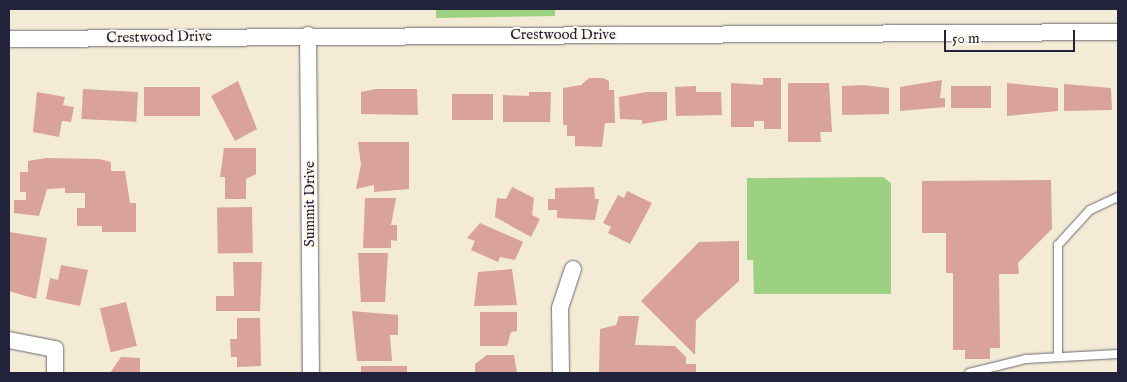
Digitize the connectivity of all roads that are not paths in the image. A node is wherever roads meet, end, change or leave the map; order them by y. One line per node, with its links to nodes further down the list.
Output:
1 (1118, 32): 2 (street, Crestwood Drive)
2 (308, 35): 3 (street, Crestwood Drive); 10 (street, Summit Drive)
3 (9, 39)
4 (1118, 197): 8 (lane)
5 (573, 269): 11 (street)
6 (9, 340): 9 (street)
7 (1118, 354): 8 (lane)
8 (1058, 355): 13 (lane)
9 (55, 373)
10 (311, 373)
11 (561, 373)
12 (970, 373): 13 (lane)
13 (979, 373)

